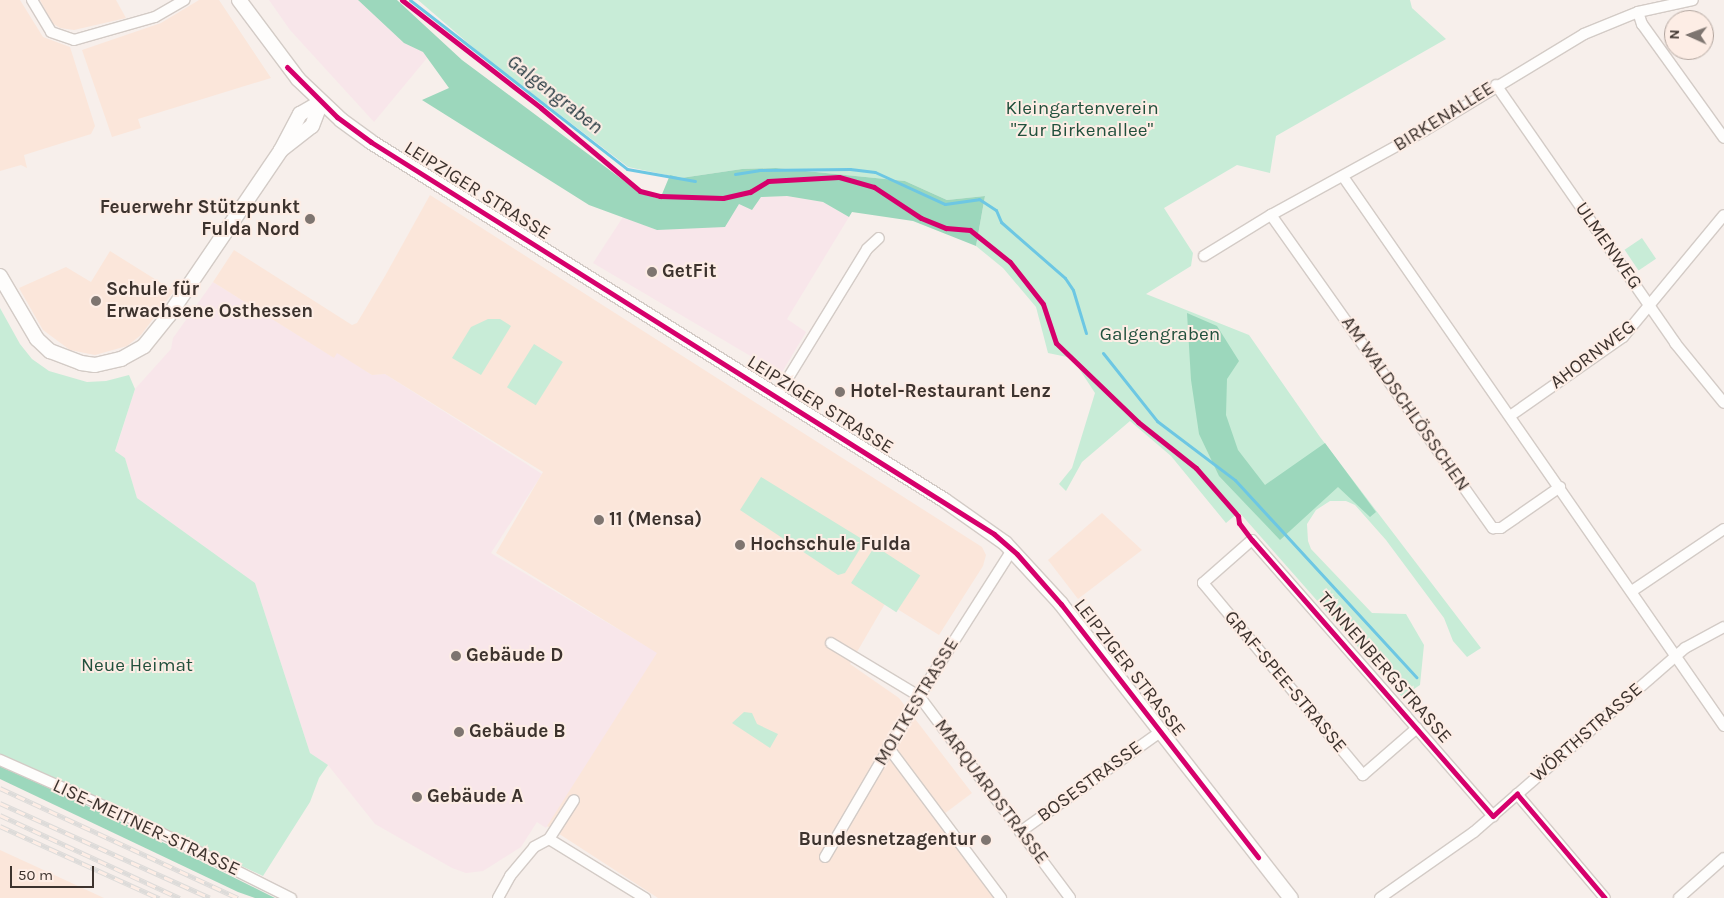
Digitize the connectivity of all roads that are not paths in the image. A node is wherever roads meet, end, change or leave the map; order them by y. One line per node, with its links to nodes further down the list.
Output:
1 (32, 0): 2 (street)
2 (184, 0)
3 (240, 0): 7 (main road, LEIPZIGER STRASSE)
4 (1693, 0): 5 (street, BIRKENALLEE)
5 (1638, 12): 6 (street, BIRKENALLEE); 8 (street)
6 (1496, 85): 9 (street, BIRKENALLEE); 15 (street, ULMENWEG)
7 (321, 102): 14 (main road); 16 (main road, LEIPZIGER STRASSE)
8 (1724, 138)
9 (1344, 178): 10 (street, BIRKENALLEE); 18 (street)
10 (1271, 215): 13 (street, BIRKENALLEE); 19 (street, AM WALDSCHLÖSSCHEN)
11 (1724, 215): 15 (street, AHORNWEG)
12 (880, 238): 16 (street, LEIPZIGER STRASSE)
13 (1204, 256)
14 (0, 276)
15 (1650, 307): 17 (street, ULMENWEG); 18 (street, AHORNWEG)
16 (777, 396): 22 (main road, LEIPZIGER STRASSE)
17 (1724, 403)
18 (1510, 416): 19 (street)
19 (1560, 487): 23 (street)
20 (1724, 529): 23 (street)
21 (1252, 540): 29 (street, TANNENBERGSTRASSE); 29 (street, GRAF-SPEE-STRASSE)
22 (1012, 550): 27 (street, MOLTKESTRASSE); 30 (main road, LEIPZIGER STRASSE)
23 (1632, 591): 26 (street)
24 (1724, 626): 26 (street, WÖRTHSTRASSE)
25 (831, 643): 27 (street, MARQUARDSTRASSE)
26 (1677, 655): 28 (street); 33 (street, WÖRTHSTRASSE)
27 (919, 696): 31 (street, MOLTKESTRASSE); 36 (street, MARQUARDSTRASSE)
28 (1724, 726)
29 (1417, 728): 35 (street, TANNENBERGSTRASSE)
30 (1160, 732): 36 (street, BOSESTRASSE); 45 (main road, LEIPZIGER STRASSE)
31 (888, 747): 38 (street, MOLTKESTRASSE); 43 (street)
32 (0, 760): 40 (street, LISE-MEITNER-STRASSE)
33 (1517, 794): 35 (street, WÖRTHSTRASSE); 47 (street)
34 (574, 800): 37 (street)
35 (1493, 816): 46 (street, WÖRTHSTRASSE)
36 (1020, 832): 44 (street, MARQUARDSTRASSE)
37 (547, 839): 41 (street); 42 (street)
38 (825, 856)
39 (1724, 858): 48 (street)
40 (291, 898)
41 (498, 898)
42 (645, 898)
43 (1001, 898)
44 (1070, 898)
45 (1291, 898)
46 (1380, 898)
47 (1605, 898)
48 (1679, 898)

